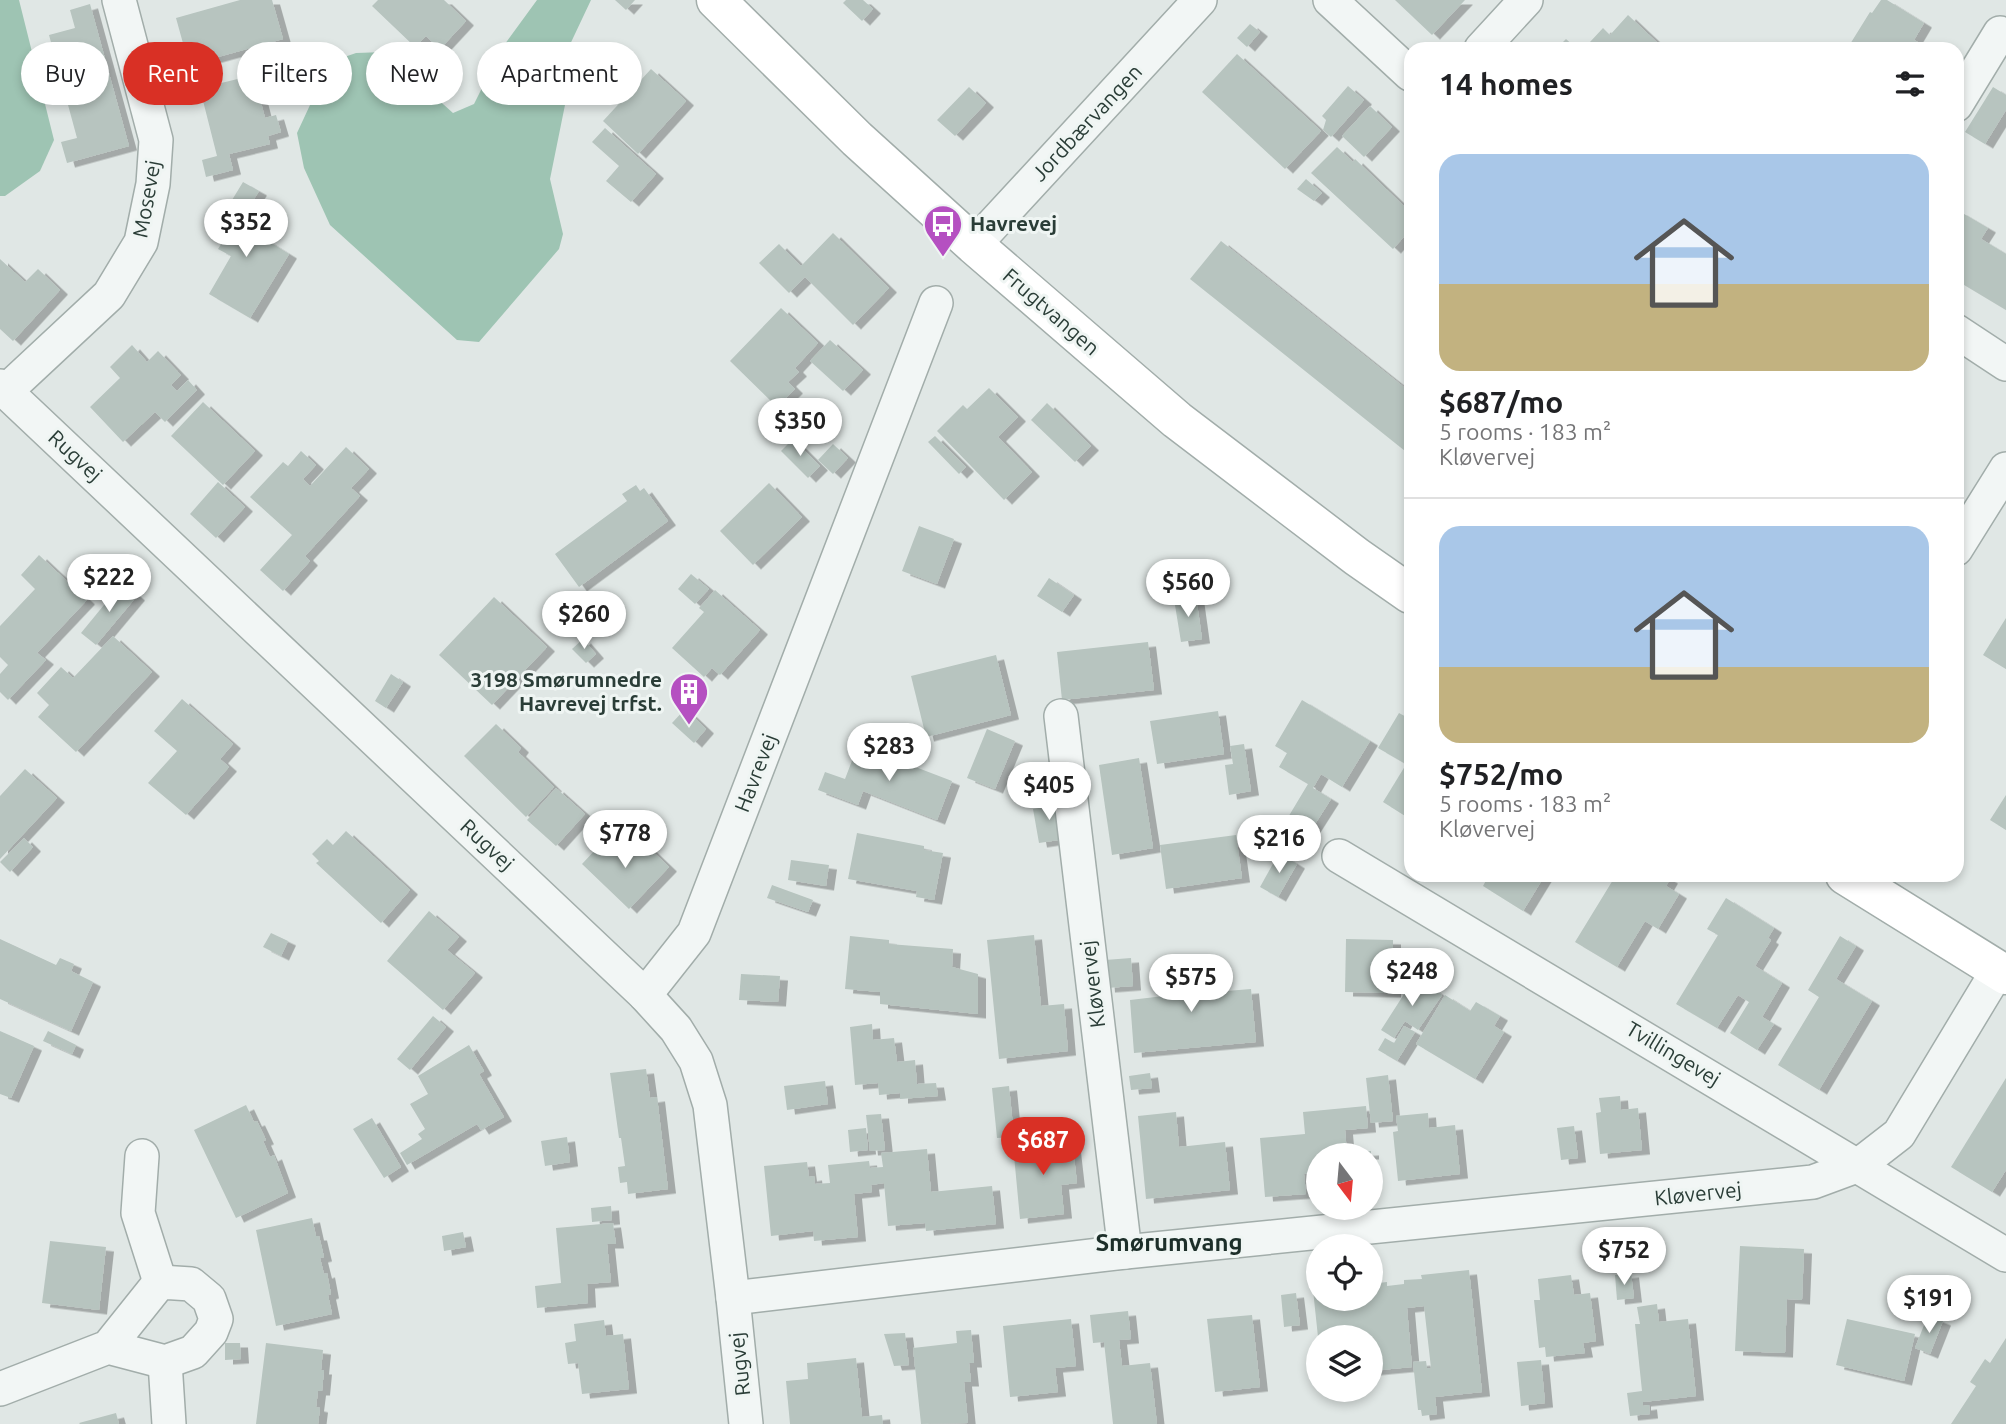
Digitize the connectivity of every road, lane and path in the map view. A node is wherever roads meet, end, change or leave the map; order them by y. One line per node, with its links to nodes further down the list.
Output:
1 (119, 0): 14 (street, Mosevej)
2 (716, 0): 10 (street, Frugtvangen)
3 (1200, 0): 10 (street, Jordbærvangen)
4 (1330, 0): 8 (street)
5 (1526, 0): 7 (street)
6 (2000, 33): 9 (street)
7 (1487, 42)
8 (1404, 69)
9 (1964, 92)
10 (974, 245): 18 (street, Frugtvangen)
11 (936, 303): 23 (street, Havrevej)
12 (1964, 336): 13 (street)
13 (2006, 365)
14 (3, 389): 23 (street, Rugvej)
15 (2006, 469): 16 (street)
16 (1996, 507): 17 (street)
17 (1964, 541)
18 (1404, 590)
19 (1061, 716): 26 (street, Kløvervej)
20 (1339, 856): 25 (street, Tvillingevej)
21 (1856, 882): 22 (street)
22 (2002, 972): 25 (street, Kløvervej)
23 (645, 995): 29 (street, Rugvej)
24 (142, 1156): 28 (street)
25 (1859, 1165): 26 (street, Kløvervej); 27 (street, Tvillingevej)
26 (1125, 1252): 29 (street, Kløvervej)
27 (2006, 1255)
28 (160, 1282): 30 (street); 31 (street)
29 (733, 1298): 34 (street, Rugvej)
30 (108, 1347): 31 (street); 32 (street)
31 (166, 1362): 33 (street)
32 (0, 1390)
33 (169, 1424)
34 (746, 1424)

